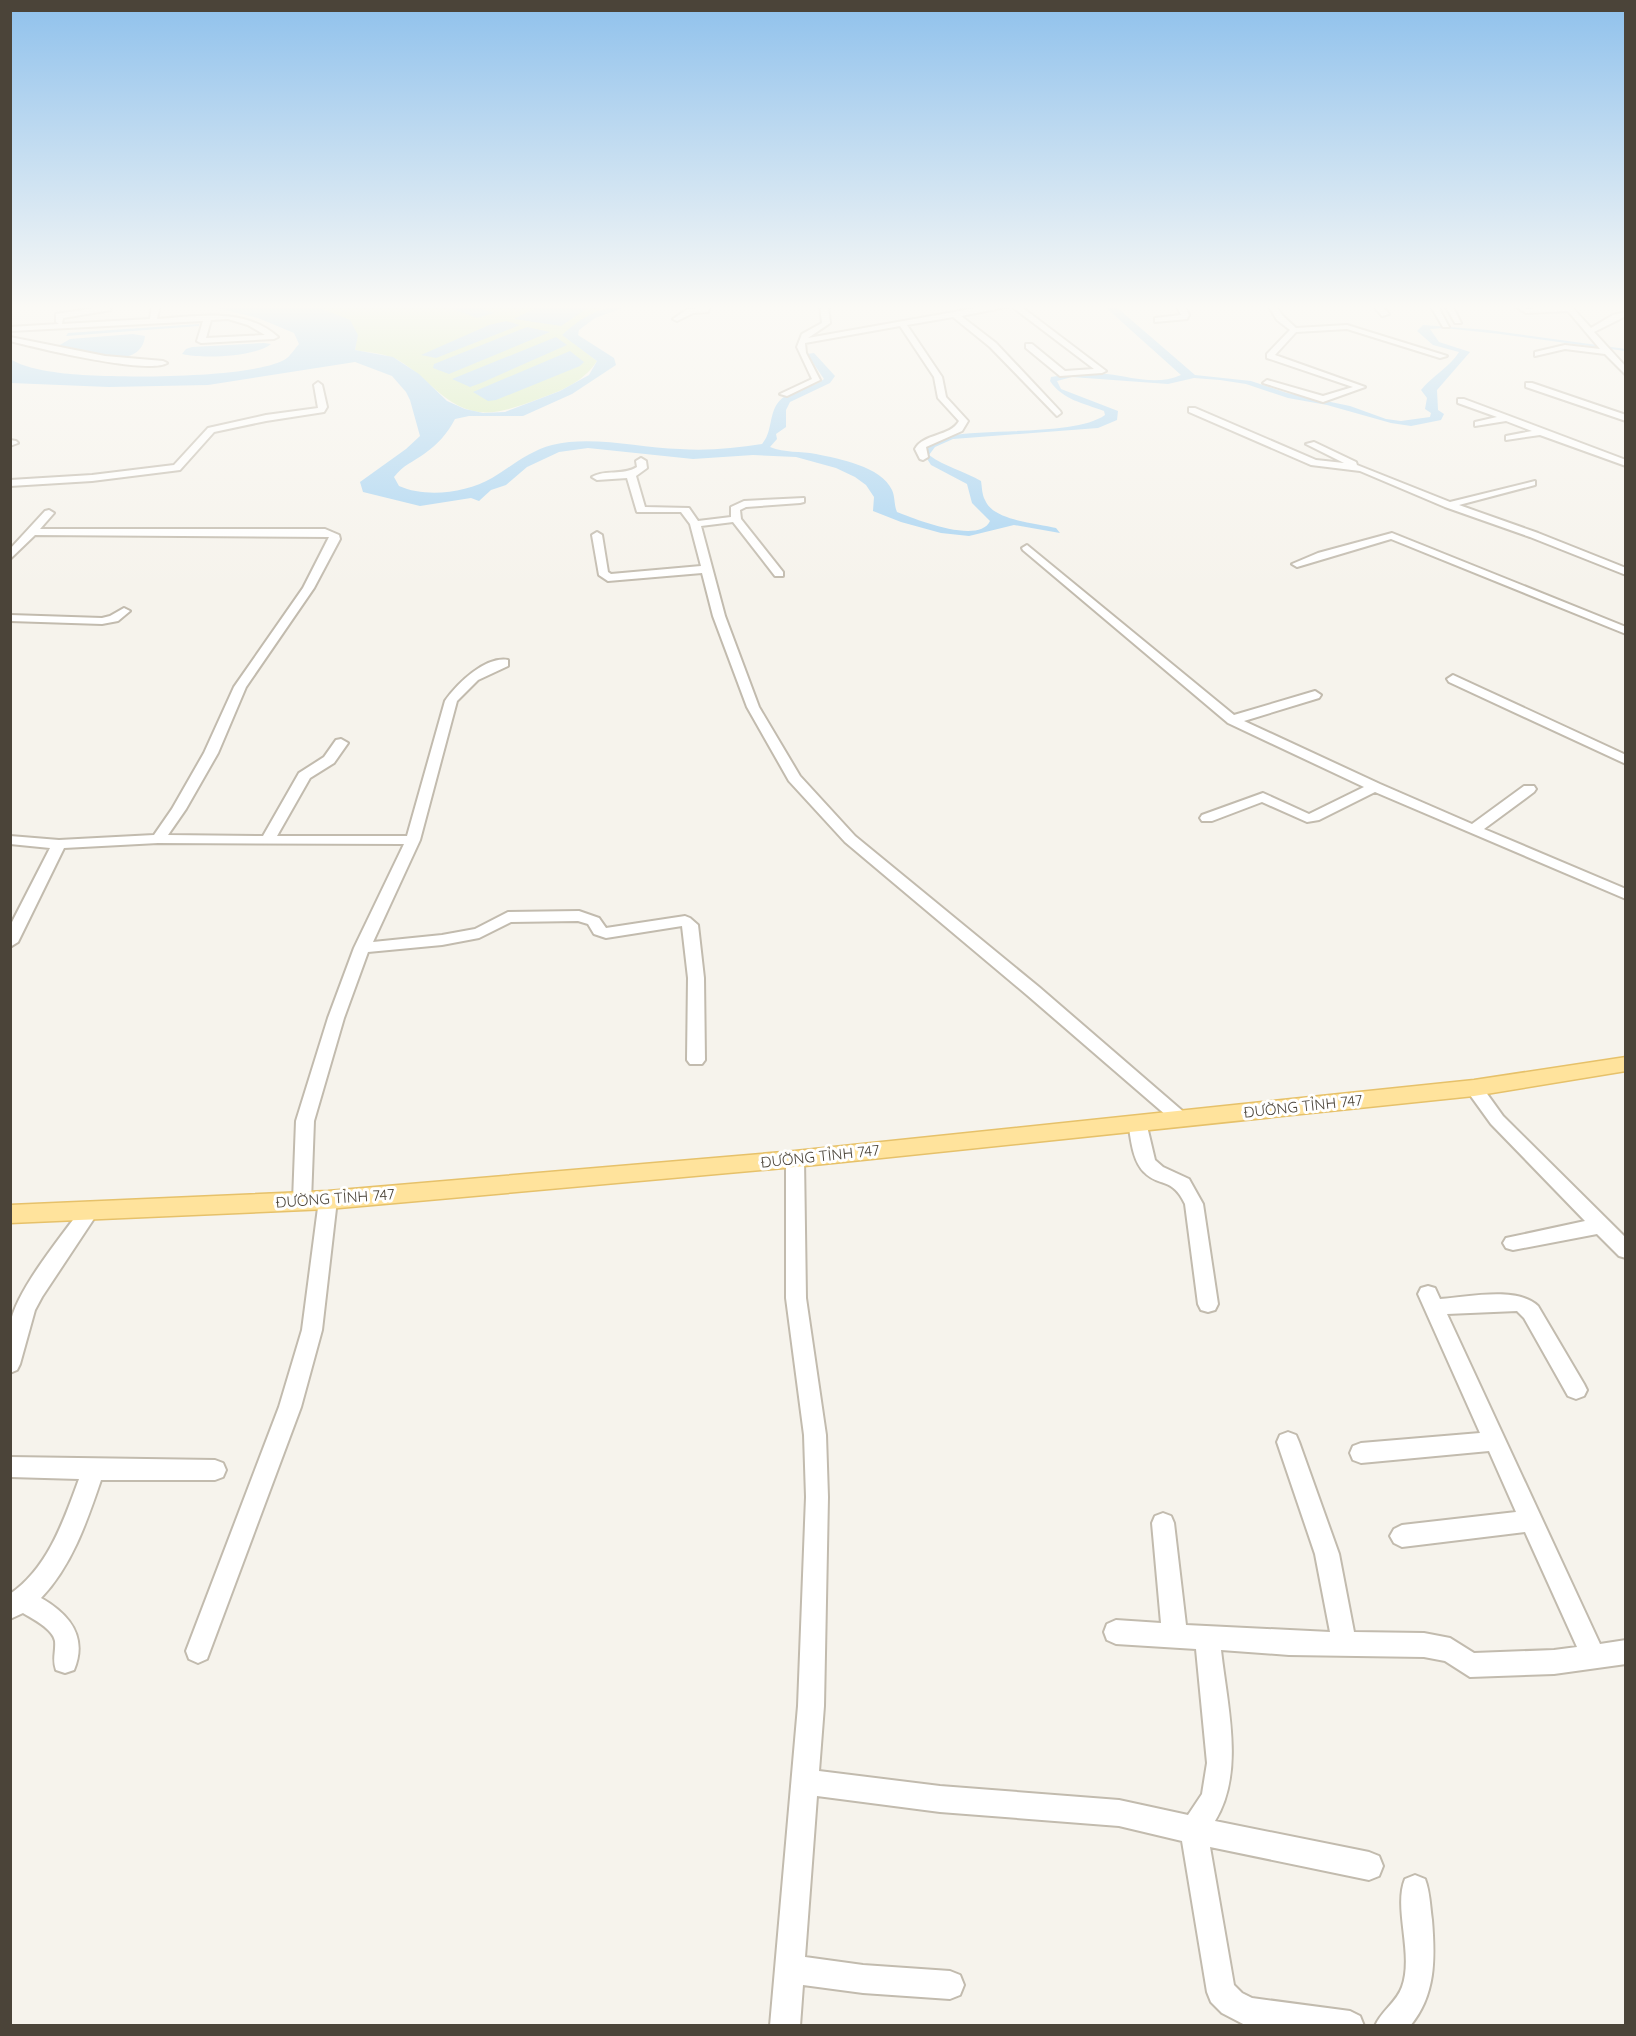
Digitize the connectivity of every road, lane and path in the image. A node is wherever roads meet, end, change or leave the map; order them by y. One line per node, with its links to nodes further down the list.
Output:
1 (321, 400): 20 (street)
2 (944, 400): 14 (street)
3 (1045, 400): 7 (street)
4 (1573, 400): 9 (street)
5 (1461, 401): 8 (street)
6 (1192, 410): 17 (street)
7 (1057, 413)
8 (1507, 418): 10 (street); 11 (street)
9 (1626, 418)
10 (1478, 424)
11 (1541, 432): 12 (street); 16 (street)
12 (1509, 438)
13 (1311, 444): 17 (street)
14 (923, 457)
15 (641, 461): 18 (street)
16 (1626, 463)
17 (1362, 468): 23 (street)
18 (632, 475): 19 (street); 26 (street)
19 (597, 477)
20 (10, 483)
21 (1532, 483): 23 (street)
22 (800, 500): 25 (street)
23 (1449, 505): 33 (street)
24 (49, 513): 27 (street)
25 (736, 519): 26 (street); 34 (street)
26 (695, 524): 32 (street)
27 (32, 532): 30 (street); 48 (street)
28 (597, 536): 32 (street)
29 (1028, 548): 41 (street)
30 (10, 556)
31 (1297, 564): 37 (street)
32 (707, 569): 59 (street)
33 (1626, 572)
34 (779, 574)
35 (124, 610): 36 (street)
36 (10, 618)
37 (1626, 631)
38 (504, 663): 51 (street)
39 (1453, 679): 43 (street)
40 (1315, 695): 41 (street)
41 (1232, 720): 44 (street)
42 (341, 743): 50 (street)
43 (1626, 760)
44 (1375, 787): 46 (street); 47 (street)
45 (1529, 789): 47 (street)
46 (1207, 818)
47 (1473, 830): 53 (street)
48 (158, 839): 50 (street); 52 (street)
49 (10, 840): 52 (street)
50 (268, 840): 51 (street)
51 (413, 840): 55 (street)
52 (59, 844): 54 (street)
53 (1626, 895)
54 (10, 942)
55 (362, 948): 56 (street); 63 (street)
56 (696, 1060)
57 (1626, 1064): 58 (main road, ĐƯỜNG TỈNH 747)
58 (1474, 1088): 59 (main road, ĐƯỜNG TỈNH 747); 66 (street)
59 (1180, 1118): 60 (main road, ĐƯỜNG TỈNH 747)
60 (1137, 1122): 61 (main road, ĐƯỜNG TỈNH 747); 69 (street)
61 (795, 1159): 62 (main road, ĐƯỜNG TỈNH 747); 90 (street)
62 (328, 1200): 63 (main road, ĐƯỜNG TỈNH 747); 86 (street)
63 (302, 1201): 64 (main road, ĐƯỜNG TỈNH 747)
64 (90, 1211): 65 (main road, ĐƯỜNG TỈNH 747); 70 (street)
65 (10, 1214)
66 (1599, 1226): 67 (street); 68 (street)
67 (1513, 1243)
68 (1626, 1251)
69 (1208, 1304)
70 (10, 1364)
71 (1576, 1390): 72 (street)
72 (1494, 1441): 74 (street); 78 (street)
73 (1288, 1442): 85 (street)
74 (1361, 1453)
75 (10, 1467): 76 (street)
76 (93, 1470): 77 (street); 81 (street)
77 (215, 1470)
78 (1532, 1521): 80 (street); 88 (street)
79 (1162, 1524): 83 (street)
80 (1402, 1536)
81 (17, 1605): 89 (street)
82 (1116, 1632): 83 (street)
83 (1175, 1637): 84 (street)
84 (1207, 1638): 85 (street); 91 (street)
85 (1344, 1644): 88 (street)
86 (198, 1651)
87 (1626, 1652): 88 (street)
88 (1593, 1655)
89 (65, 1661)
90 (806, 1782): 91 (street); 94 (street)
91 (1194, 1830): 92 (street); 97 (street)
92 (1369, 1866)
93 (1415, 1889): 98 (street)
94 (791, 1969): 95 (street); 96 (street)
95 (950, 1985)
96 (785, 2025)
97 (1350, 2025)
98 (1389, 2025)

